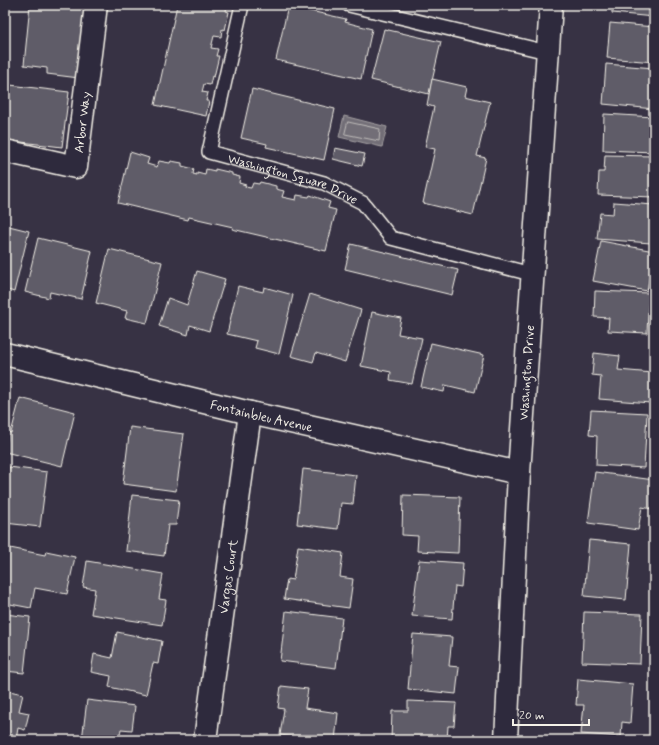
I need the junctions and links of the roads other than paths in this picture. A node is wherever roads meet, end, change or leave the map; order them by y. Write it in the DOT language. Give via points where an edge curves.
graph roads {
  1 [pos="96,5"];
  2 [pos="242,5"];
  3 [pos="349,5"];
  4 [pos="551,5"];
  5 [pos="547,52"];
  6 [pos="5,151"];
  7 [pos="531,274"];
  8 [pos="5,354"];
  9 [pos="250,413"];
  10 [pos="519,473"];
  11 [pos="205,740"];
  12 [pos="506,740"];
  1 -- 6 [label="street, Arbor Way" via="76,167"];
  2 -- 7 [label="lane, Washington Square Drive" via="208,152 324,183 363,203 391,238"];
  3 -- 5 [label="lane"];
  4 -- 5 [label="street, Washington Drive"];
  5 -- 7 [label="street, Washington Drive"];
  7 -- 10 [label="street, Washington Drive"];
  8 -- 9 [label="street, Fontainbleu Avenue"];
  9 -- 10 [label="street, Fontainbleu Avenue"];
  9 -- 11 [label="street, Vargas Court"];
  10 -- 12 [label="street, Washington Drive"];
}
